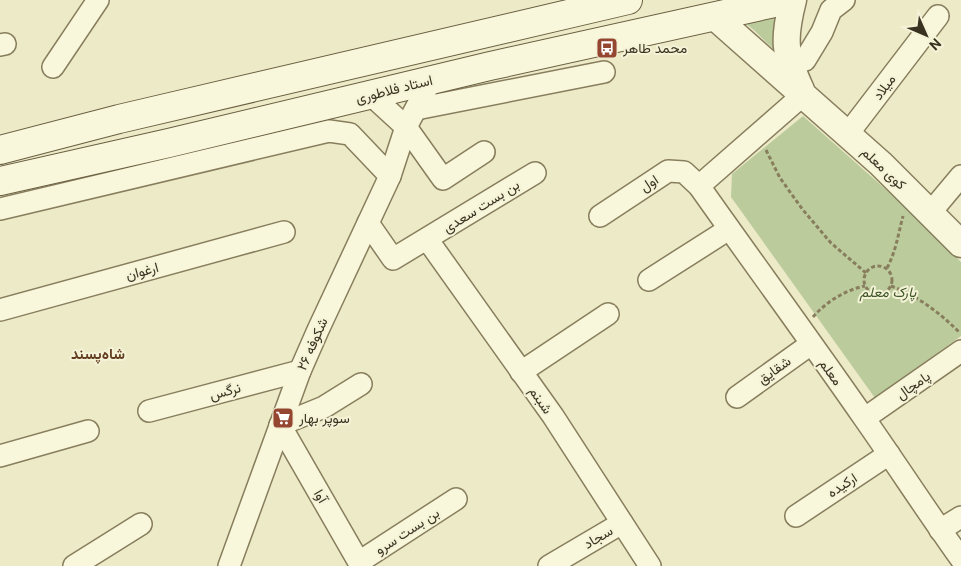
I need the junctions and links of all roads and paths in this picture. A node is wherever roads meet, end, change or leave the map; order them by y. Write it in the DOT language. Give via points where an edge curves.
graph roads {
  1 [pos="98,0"];
  2 [pos="628,0"];
  3 [pos="788,0"];
  4 [pos="793,0"];
  5 [pos="844,0"];
  6 [pos="600,4"];
  7 [pos="938,16"];
  8 [pos="715,17"];
  9 [pos="805,60"];
  10 [pos="54,67"];
  11 [pos="604,72"];
  12 [pos="431,80"];
  13 [pos="372,95"];
  14 [pos="803,95"];
  15 [pos="411,118"];
  16 [pos="847,135"];
  17 [pos="764,148"];
  18 [pos="0,150"];
  19 [pos="484,152"];
  20 [pos="535,173"];
  21 [pos="390,176"];
  22 [pos="961,176"];
  23 [pos="0,181"];
  24 [pos="699,186"];
  25 [pos="0,209"];
  26 [pos="918,210"];
  27 [pos="600,216"];
  28 [pos="368,223"];
  29 [pos="729,229"];
  30 [pos="284,232"];
  31 [pos="427,239"];
  32 [pos="961,244"];
  33 [pos="887,268"];
  34 [pos="866,272"];
  35 [pos="649,280"];
  36 [pos="865,286"];
  37 [pos="892,286"];
  38 [pos="0,310"];
  39 [pos="608,314"];
  40 [pos="961,334"];
  41 [pos="806,338"];
  42 [pos="961,352"];
  43 [pos="300,371"];
  44 [pos="521,372"];
  45 [pos="361,384"];
  46 [pos="737,397"];
  47 [pos="149,411"];
  48 [pos="865,418"];
  49 [pos="280,425"];
  50 [pos="88,431"];
  51 [pos="889,454"];
  52 [pos="0,456"];
  53 [pos="456,499"];
  54 [pos="796,516"];
  55 [pos="961,517"];
  56 [pos="622,523"];
  57 [pos="141,524"];
  58 [pos="940,530"];
  59 [pos="961,559"];
  60 [pos="360,564"];
  61 [pos="74,566"];
  62 [pos="229,566"];
  63 [pos="549,566"];
  64 [pos="650,566"];
  1 -- 10 [label="street"];
  2 -- 6 [label="main road"];
  3 -- 8 [label="main road, استاد فلاطوری"];
  4 -- 14 [label="street, کوی معلم" via="786,48 790,67"];
  5 -- 9 [label="street" via="831,10"];
  6 -- 18 [label="main road"];
  7 -- 16 [label="street, میلاد"];
  8 -- 12 [label="main road, استاد فلاطوری"];
  8 -- 14 [label="street, کوی معلم"];
  11 -- 15 [label="street"];
  12 -- 13 [label="main road, استاد فلاطوری"];
  12 -- 15 [label="street, شکوفه ۲۶"];
  13 -- 15 [label="street"];
  13 -- 23 [label="main road, استاد فلاطوری"];
  14 -- 16 [label="street, کوی معلم"];
  14 -- 24 [label="street"];
  15 -- 19 [label="street" via="443,179"];
  15 -- 21 [label="street, شکوفه ۲۶"];
  16 -- 26 [label="street, کوی معلم" via="881,164"];
  17 -- 34 [label="path" via="803,210 831,243"];
  20 -- 31 [label="street, بن بست سعدی"];
  21 -- 25 [label="street" via="350,134 329,131"];
  21 -- 28 [label="street, شکوفه ۲۶"];
  22 -- 26 [label="street"];
  24 -- 27 [label="street, اول" via="684,172 668,171"];
  24 -- 29 [label="street, معلم"];
  26 -- 32 [label="street, کوی معلم"];
  26 -- 33 [label="path" via="898,241"];
  28 -- 31 [label="street, بن بست سعدی" via="393,259"];
  28 -- 43 [label="street, شکوفه ۲۶"];
  29 -- 35 [label="street"];
  29 -- 41 [label="street, معلم"];
  30 -- 38 [label="street, ارغوان"];
  31 -- 44 [label="street, شبنم"];
  33 -- 34 [label="path" via="873,266"];
  33 -- 37 [label="path" via="892,276"];
  34 -- 36 [label="path"];
  36 -- 37 [label="path" via="880,294"];
  36 -- 41 [label="path" via="848,291 828,303 815,315"];
  37 -- 40 [label="path" via="925,304"];
  39 -- 44 [label="street"];
  41 -- 46 [label="street, شقایق"];
  41 -- 48 [label="street, معلم"];
  42 -- 48 [label="street, پامچال"];
  43 -- 47 [label="street, نرگس"];
  43 -- 49 [label="street, شکوفه ۲۶"];
  44 -- 56 [label="street, شبنم"];
  45 -- 49 [label="street" via="324,407"];
  48 -- 51 [label="street, معلم"];
  49 -- 60 [label="street, آوا"];
  49 -- 62 [label="street, شکوفه ۲۶"];
  50 -- 52 [label="street"];
  51 -- 54 [label="street, ارکیده"];
  51 -- 58 [label="street, معلم"];
  53 -- 60 [label="street, بن بست سرو"];
  55 -- 58 [label="street"];
  56 -- 63 [label="street, سجاد"];
  56 -- 64 [label="street, شبنم"];
  57 -- 61 [label="street"];
  58 -- 59 [label="street, معلم"];
}
